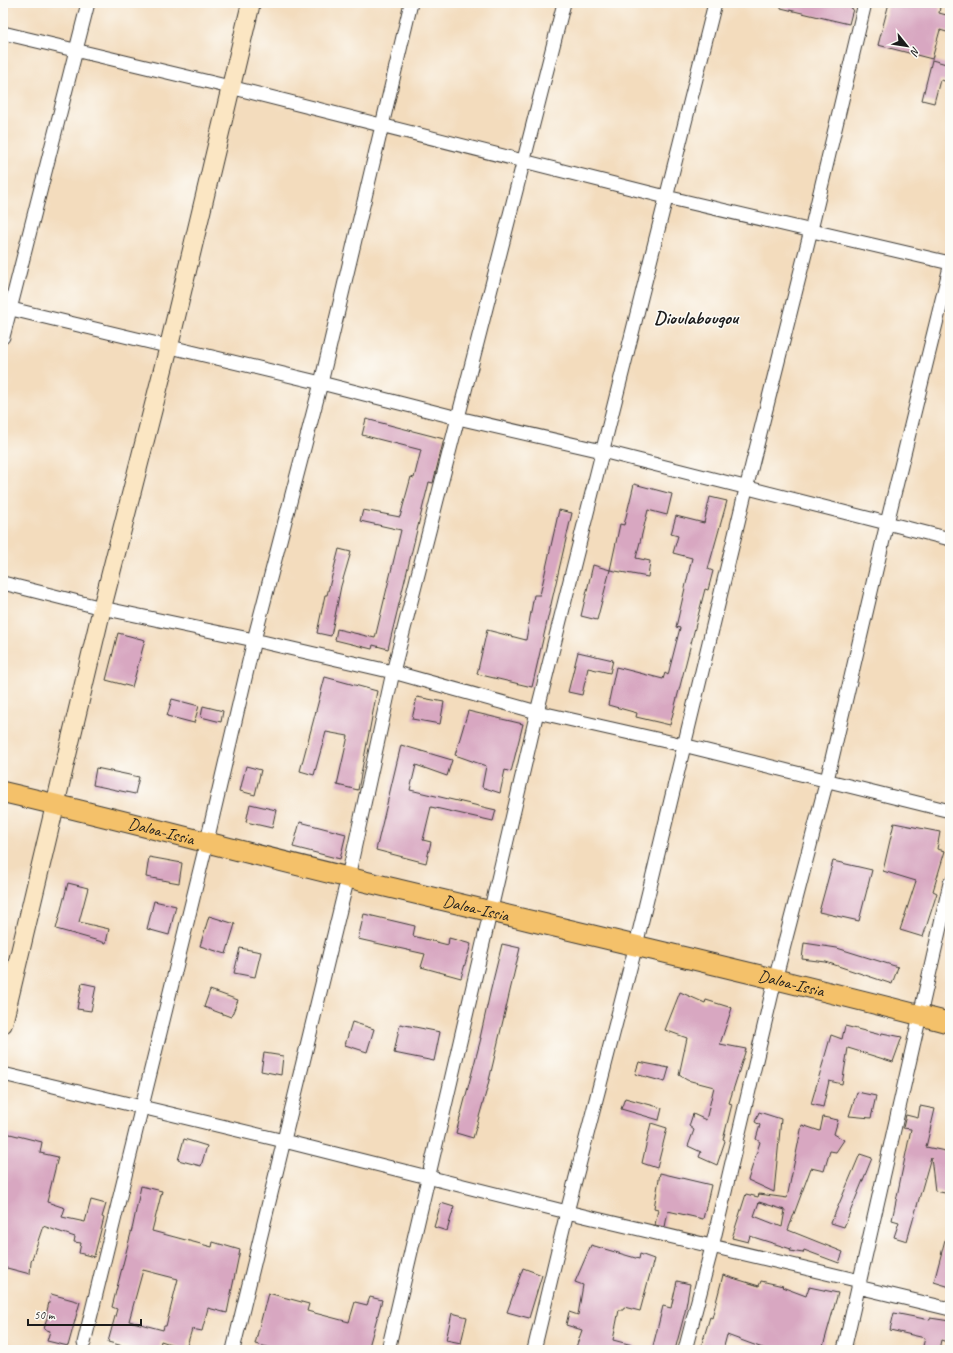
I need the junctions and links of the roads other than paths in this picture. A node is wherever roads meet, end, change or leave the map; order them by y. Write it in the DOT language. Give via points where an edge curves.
graph roads {
  1 [pos="88,3"];
  2 [pos="251,3"];
  3 [pos="411,3"];
  4 [pos="564,3"];
  5 [pos="715,3"];
  6 [pos="865,3"];
  7 [pos="3,33"];
  8 [pos="77,51"];
  9 [pos="230,87"];
  10 [pos="382,125"];
  11 [pos="522,160"];
  12 [pos="666,196"];
  13 [pos="811,230"];
  14 [pos="950,263"];
  15 [pos="950,267"];
  16 [pos="7,308"];
  17 [pos="3,337"];
  18 [pos="169,346"];
  19 [pos="321,383"];
  20 [pos="458,418"];
  21 [pos="602,451"];
  22 [pos="746,488"];
  23 [pos="886,523"];
  24 [pos="950,539"];
  25 [pos="3,583"];
  26 [pos="102,608"];
  27 [pos="254,640"];
  28 [pos="393,672"];
  29 [pos="537,712"];
  30 [pos="683,745"];
  31 [pos="827,780"];
  32 [pos="3,792"];
  33 [pos="56,804"];
  34 [pos="950,811"];
  35 [pos="207,841"];
  36 [pos="348,877"];
  37 [pos="950,883"];
  38 [pos="490,910"];
  39 [pos="636,945"];
  40 [pos="775,980"];
  41 [pos="920,1015"];
  42 [pos="950,1023"];
  43 [pos="3,1024"];
  44 [pos="3,1074"];
  45 [pos="142,1108"];
  46 [pos="284,1141"];
  47 [pos="429,1177"];
  48 [pos="567,1212"];
  49 [pos="712,1247"];
  50 [pos="859,1284"];
  51 [pos="950,1309"];
  52 [pos="84,1343"];
  53 [pos="233,1350"];
  54 [pos="388,1350"];
  55 [pos="534,1350"];
  56 [pos="685,1350"];
  57 [pos="844,1350"];
  1 -- 8 [label="street"];
  2 -- 9 [label="street"];
  3 -- 10 [label="street"];
  4 -- 11 [label="street"];
  5 -- 12 [label="street"];
  6 -- 13 [label="street"];
  7 -- 8 [label="street"];
  8 -- 9 [label="street"];
  8 -- 16 [label="street"];
  9 -- 10 [label="street"];
  9 -- 18 [label="street"];
  10 -- 11 [label="street"];
  10 -- 19 [label="street"];
  11 -- 12 [label="street"];
  11 -- 20 [label="street"];
  12 -- 13 [label="street"];
  12 -- 21 [label="street"];
  13 -- 14 [label="street"];
  13 -- 22 [label="street"];
  15 -- 23 [label="street"];
  16 -- 17 [label="street"];
  16 -- 18 [label="street"];
  18 -- 19 [label="street"];
  18 -- 26 [label="street"];
  19 -- 20 [label="street"];
  19 -- 27 [label="street"];
  20 -- 21 [label="street"];
  20 -- 28 [label="street"];
  21 -- 22 [label="street"];
  21 -- 29 [label="street"];
  22 -- 23 [label="street"];
  22 -- 30 [label="street"];
  23 -- 24 [label="street"];
  23 -- 31 [label="street"];
  25 -- 26 [label="street"];
  26 -- 27 [label="street"];
  26 -- 33 [label="street"];
  27 -- 28 [label="street"];
  27 -- 35 [label="street"];
  28 -- 29 [label="street"];
  28 -- 36 [label="street"];
  29 -- 30 [label="street"];
  29 -- 38 [label="street"];
  30 -- 31 [label="street"];
  30 -- 39 [label="street"];
  31 -- 34 [label="street"];
  31 -- 40 [label="street"];
  32 -- 33 [label="main road, Daloa-Issia"];
  33 -- 35 [label="main road, Daloa-Issia"];
  33 -- 43 [label="street"];
  35 -- 36 [label="main road, Daloa-Issia"];
  35 -- 45 [label="street"];
  36 -- 38 [label="main road, Daloa-Issia"];
  36 -- 46 [label="street"];
  37 -- 41 [label="street"];
  38 -- 39 [label="main road, Daloa-Issia"];
  38 -- 47 [label="street"];
  39 -- 40 [label="main road, Daloa-Issia"];
  39 -- 48 [label="street"];
  40 -- 41 [label="main road, Daloa-Issia"];
  40 -- 49 [label="street"];
  41 -- 42 [label="main road, Daloa-Issia"];
  41 -- 50 [label="street"];
  44 -- 45 [label="street"];
  45 -- 46 [label="street"];
  45 -- 52 [label="street"];
  46 -- 47 [label="street"];
  46 -- 53 [label="street"];
  47 -- 48 [label="street"];
  47 -- 54 [label="street"];
  48 -- 49 [label="street"];
  48 -- 55 [label="street"];
  49 -- 50 [label="street"];
  49 -- 56 [label="street"];
  50 -- 51 [label="street"];
  50 -- 57 [label="street"];
}
